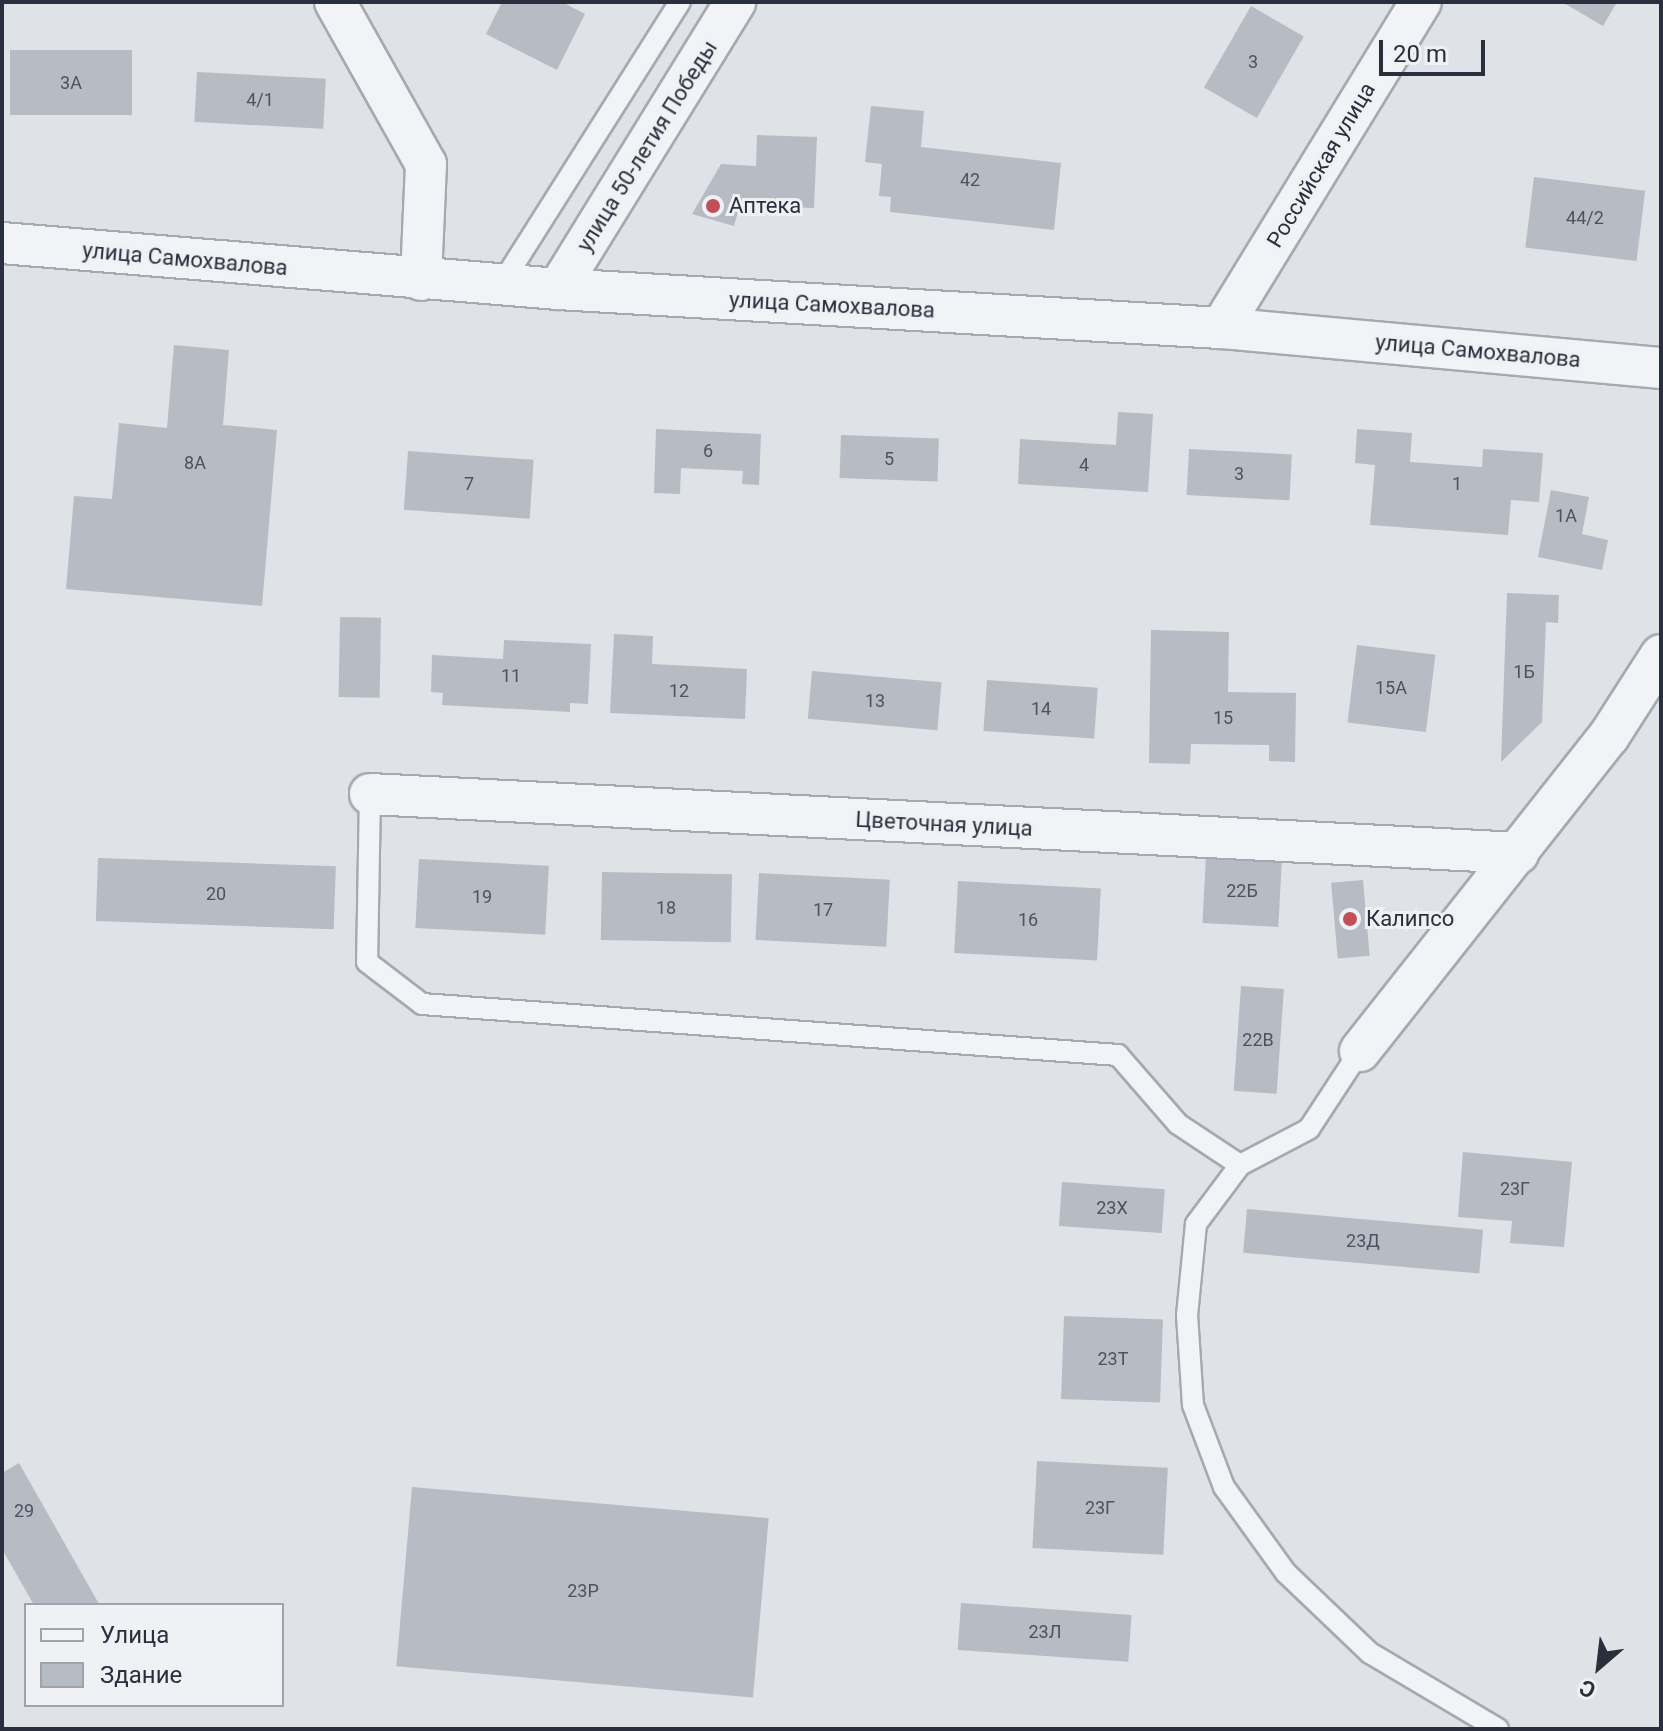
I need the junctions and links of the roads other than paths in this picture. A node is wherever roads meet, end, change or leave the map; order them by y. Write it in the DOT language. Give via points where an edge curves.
graph roads {
  1 [pos="335,2"];
  2 [pos="680,2"];
  3 [pos="735,2"];
  4 [pos="1421,2"];
  5 [pos="2,243"];
  6 [pos="421,280"];
  7 [pos="501,285"];
  8 [pos="558,289"];
  9 [pos="1221,328"];
  10 [pos="1661,368"];
  11 [pos="1661,655"];
  12 [pos="370,794"];
  13 [pos="1518,853"];
  14 [pos="1360,1051"];
  15 [pos="1240,1165"];
  16 [pos="1498,1729"];
  1 -- 6 [label="street" via="426,164"];
  2 -- 7 [label="lane"];
  3 -- 8 [label="street, улица 50-летия Победы"];
  4 -- 9 [label="street, Российская улица"];
  5 -- 6 [label="street, улица Самохвалова"];
  6 -- 7 [label="street, улица Самохвалова"];
  7 -- 8 [label="street, улица Самохвалова"];
  8 -- 9 [label="street, улица Самохвалова"];
  9 -- 10 [label="street, улица Самохвалова"];
  11 -- 13 [label="street" via="1609,736"];
  12 -- 13 [label="street, Цветочная улица"];
  12 -- 15 [label="lane" via="367,962 422,1004 1118,1055 1178,1124"];
  13 -- 14 [label="street"];
  14 -- 15 [label="lane" via="1309,1129"];
  15 -- 16 [label="lane" via="1196,1224 1187,1315 1193,1405 1224,1487 1286,1573 1370,1653"];
}
